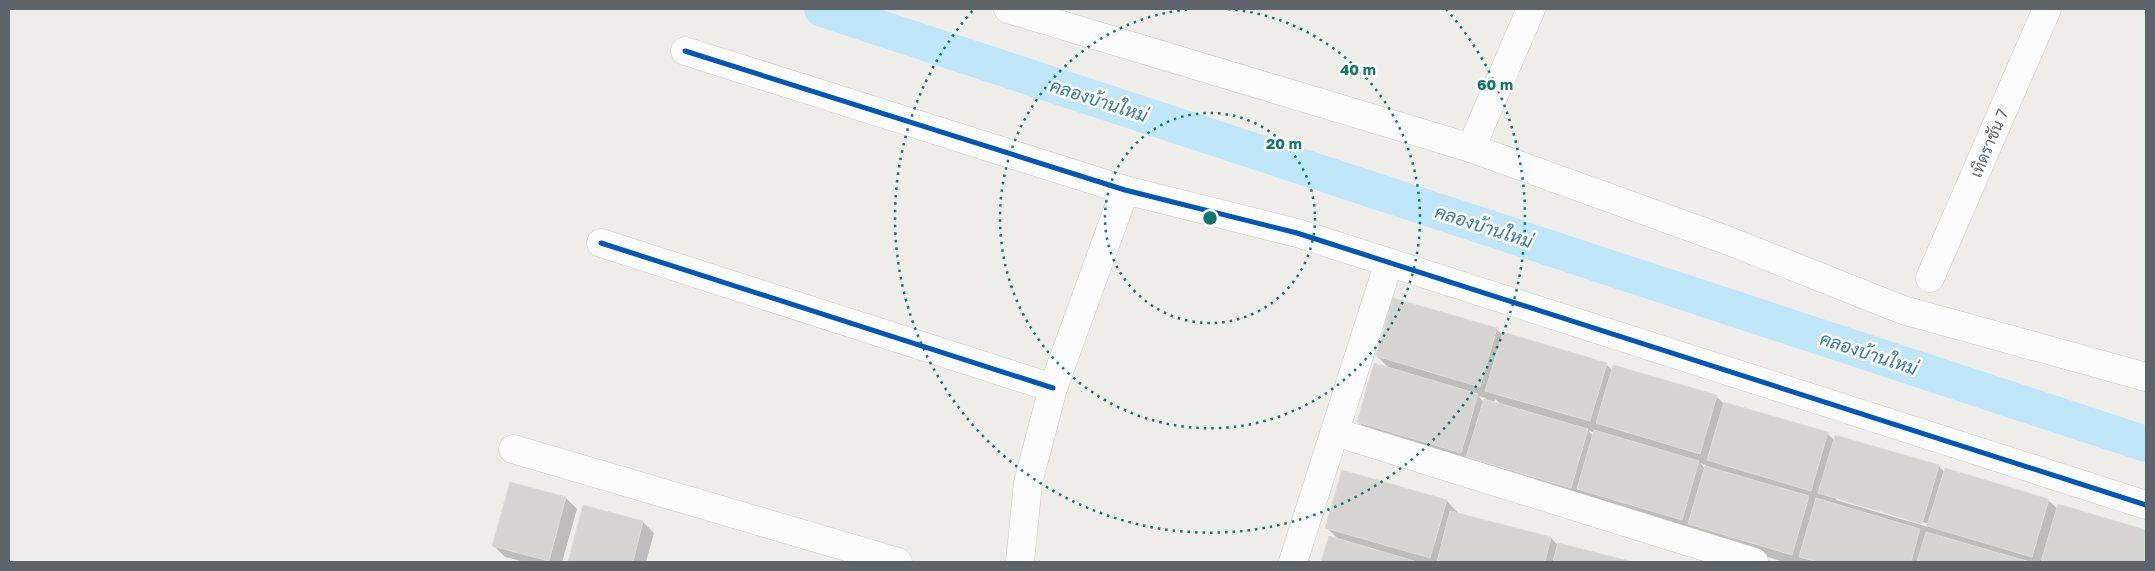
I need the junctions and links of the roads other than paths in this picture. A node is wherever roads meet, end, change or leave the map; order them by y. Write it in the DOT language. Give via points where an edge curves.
graph roads {
  1 [pos="1008,9"];
  2 [pos="1531,9"];
  3 [pos="2047,9"];
  4 [pos="685,51"];
  5 [pos="1471,148"];
  6 [pos="1124,190"];
  7 [pos="601,243"];
  8 [pos="1389,262"];
  9 [pos="1930,278"];
  10 [pos="2146,377"];
  11 [pos="1053,388"];
  12 [pos="1335,432"];
  13 [pos="513,449"];
  14 [pos="2146,505"];
  15 [pos="898,562"];
  16 [pos="1020,562"];
  17 [pos="1293,562"];
  18 [pos="1754,562"];
  1 -- 5 [label="street"];
  2 -- 5 [label="street"];
  3 -- 9 [label="street, เทิดราชัน 7"];
  4 -- 6 [label="street"];
  5 -- 10 [label="street" via="1729,241 1903,310"];
  6 -- 8 [label="street" via="1297,233"];
  6 -- 11 [label="street"];
  7 -- 11 [label="street"];
  8 -- 12 [label="street"];
  8 -- 14 [label="street"];
  11 -- 16 [label="street" via="1028,483"];
  12 -- 17 [label="street"];
  12 -- 18 [label="street"];
  13 -- 15 [label="street"];
}
